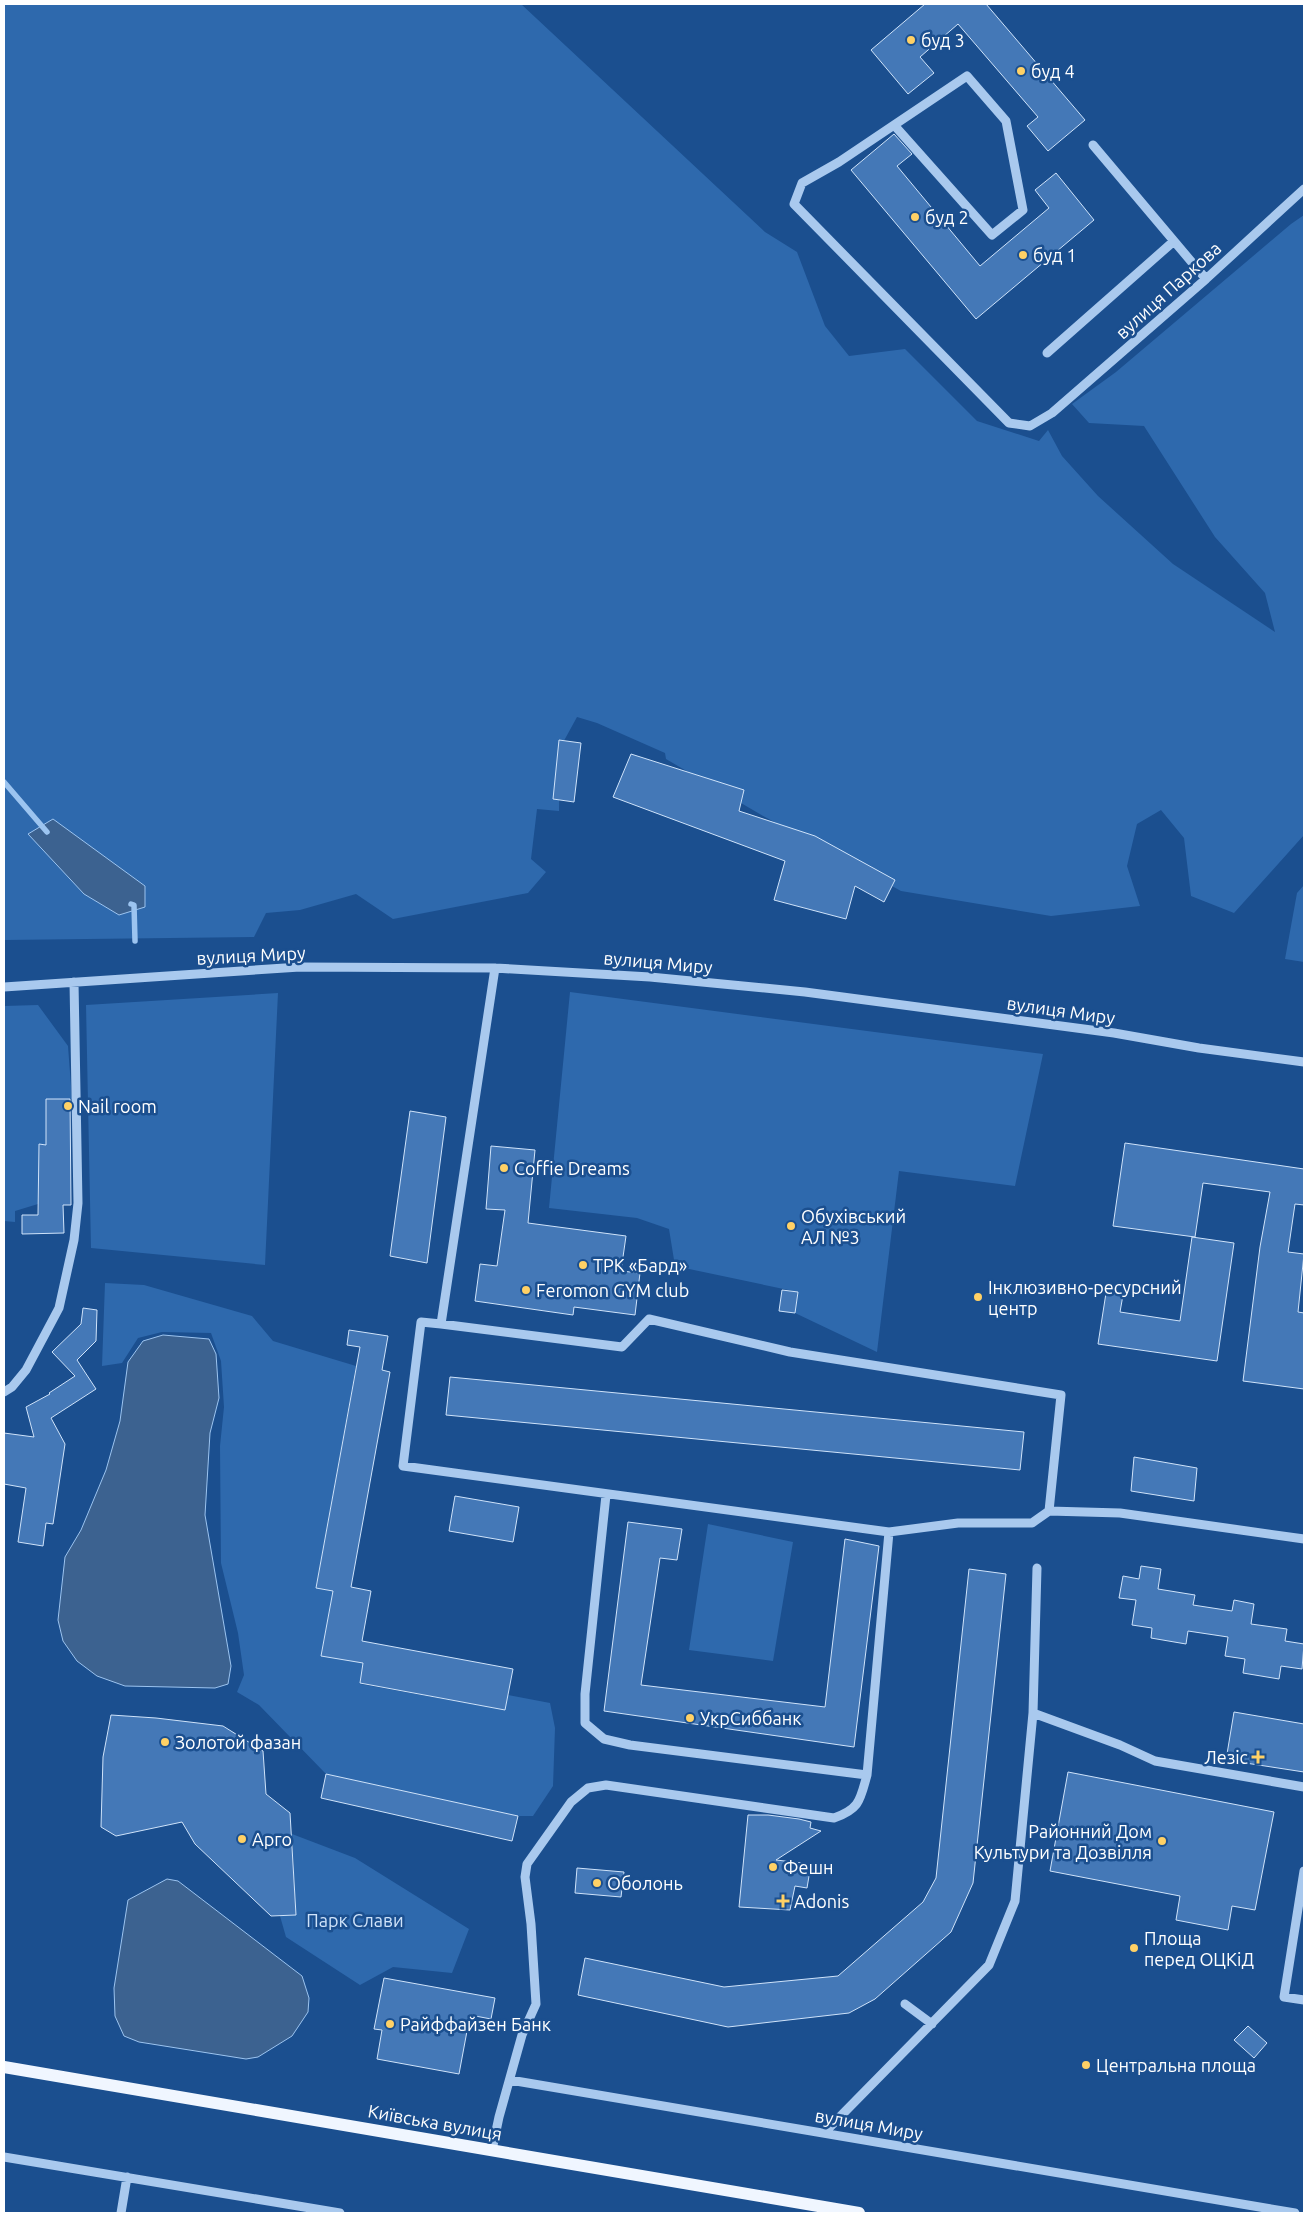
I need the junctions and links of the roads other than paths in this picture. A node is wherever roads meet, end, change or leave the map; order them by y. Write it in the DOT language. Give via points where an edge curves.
graph roads {
  1 [pos="894,125"];
  2 [pos="1093,144"];
  3 [pos="1304,189"];
  4 [pos="1174,241"];
  5 [pos="1206,279"];
  6 [pos="1047,354"];
  7 [pos="495,968"];
  8 [pos="74,982"];
  9 [pos="4,987"];
  10 [pos="1304,1062"];
  11 [pos="441,1324"];
  12 [pos="4,1392"];
  13 [pos="606,1495"];
  14 [pos="1049,1511"];
  15 [pos="889,1532"];
  16 [pos="1304,1539"];
  17 [pos="1038,1568"];
  18 [pos="1033,1713"];
  19 [pos="867,1775"];
  20 [pos="1304,1787"];
  21 [pos="1304,1871"];
  22 [pos="1304,2000"];
  23 [pos="904,2004"];
  24 [pos="932,2024"];
  25 [pos="4,2066"];
  26 [pos="510,2080"];
  27 [pos="824,2132"];
  28 [pos="492,2150"];
  29 [pos="4,2157"];
  30 [pos="127,2177"];
  31 [pos="121,2213"];
  32 [pos="340,2213"];
  33 [pos="859,2213"];
  34 [pos="1294,2213"];
  1 -- 1 [label="street" via="967,76 1006,121 1023,210 992,236"];
  1 -- 5 [label="street, вулиця Паркова" via="802,183 794,204 1009,423 1030,426 1052,413"];
  2 -- 4 [label="street"];
  3 -- 5 [label="street, вулиця Паркова"];
  4 -- 5 [label="street"];
  4 -- 6 [label="street"];
  7 -- 8 [label="street, вулиця Миру" via="300,967"];
  7 -- 10 [label="street, вулиця Миру" via="650,977 805,992"];
  7 -- 11 [label="street"];
  8 -- 9 [label="street, вулиця Миру"];
  8 -- 12 [label="street" via="78,1203 74,1240 59,1308 26,1370"];
  11 -- 13 [label="street" via="421,1322 402,1466"];
  11 -- 14 [label="street" via="622,1347 649,1319 790,1352 1061,1395"];
  13 -- 15 [label="street"];
  13 -- 19 [label="street" via="585,1694 585,1723 604,1739 630,1745"];
  14 -- 15 [label="street" via="1032,1523 958,1523"];
  14 -- 16 [label="street" via="1120,1513"];
  15 -- 19 [label="street"];
  17 -- 18 [label="street"];
  18 -- 20 [label="street" via="1155,1761"];
  18 -- 24 [label="street" via="1015,1901 989,1965"];
  19 -- 26 [label="street" via="860,1799 850,1812 834,1818 606,1785 588,1788 571,1802 527,1864 525,1877 536,2004 522,2035"];
  21 -- 22 [label="street" via="1284,1997"];
  23 -- 24 [label="street"];
  24 -- 27 [label="street"];
  25 -- 28 [label="main road, Київська вулиця"];
  26 -- 27 [label="street, вулиця Миру"];
  26 -- 28 [label="street"];
  27 -- 34 [label="street, вулиця Миру"];
  28 -- 33 [label="main road, Київська вулиця"];
  29 -- 30 [label="street"];
  30 -- 31 [label="street"];
  30 -- 32 [label="street"];
}
